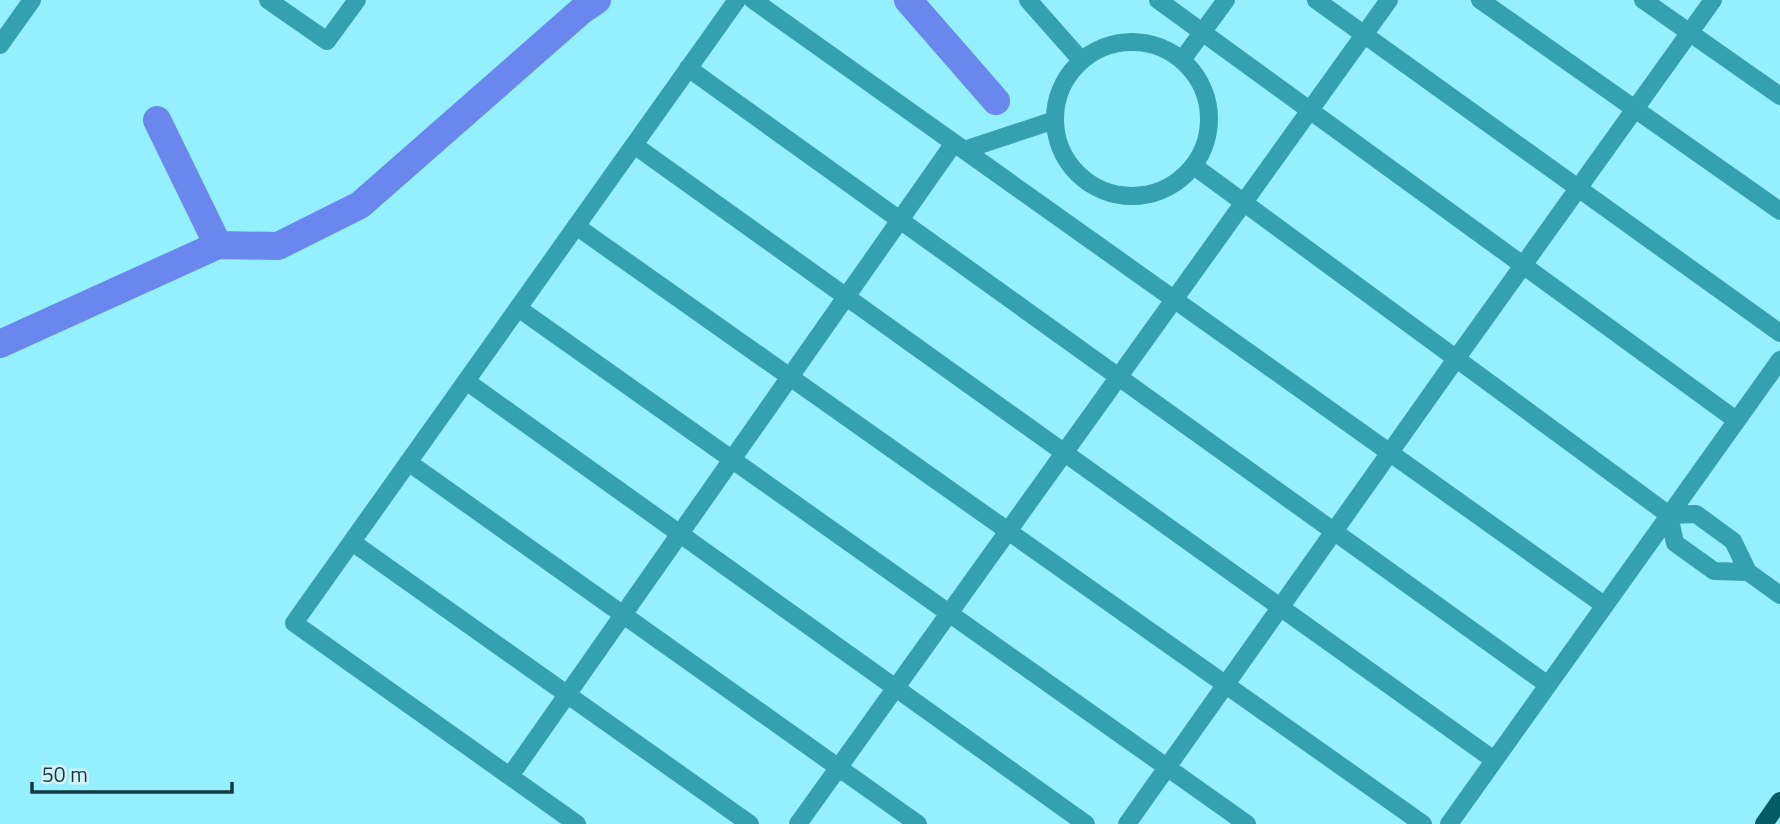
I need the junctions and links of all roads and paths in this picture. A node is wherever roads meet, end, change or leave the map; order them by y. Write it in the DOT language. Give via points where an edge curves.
graph roads {
  1 [pos="32,0"];
  2 [pos="268,0"];
  3 [pos="357,0"];
  4 [pos="737,0"];
  5 [pos="753,0"];
  6 [pos="1028,0"];
  7 [pos="1158,0"];
  8 [pos="1226,0"];
  9 [pos="1317,0"];
  10 [pos="1389,0"];
  11 [pos="1480,0"];
  12 [pos="1643,0"];
  13 [pos="1713,0"];
  14 [pos="1202,32"];
  15 [pos="1690,33"];
  16 [pos="1364,34"];
  17 [pos="0,45"];
  18 [pos="1082,60"];
  19 [pos="1182,61"];
  20 [pos="688,68"];
  21 [pos="1780,96"];
  22 [pos="1635,109"];
  23 [pos="1310,110"];
  24 [pos="1055,120"];
  25 [pos="634,145"];
  26 [pos="959,147"];
  27 [pos="1194,166"];
  28 [pos="1578,188"];
  29 [pos="1243,203"];
  30 [pos="1780,211"];
  31 [pos="900,220"];
  32 [pos="576,226"];
  33 [pos="1523,265"];
  34 [pos="846,297"];
  35 [pos="1174,299"];
  36 [pos="518,307"];
  37 [pos="1780,333"];
  38 [pos="1456,359"];
  39 [pos="1780,359"];
  40 [pos="1119,376"];
  41 [pos="790,377"];
  42 [pos="466,381"];
  43 [pos="1736,421"];
  44 [pos="1064,453"];
  45 [pos="1390,453"];
  46 [pos="732,459"];
  47 [pos="408,462"];
  48 [pos="1668,515"];
  49 [pos="1008,531"];
  50 [pos="1334,531"];
  51 [pos="680,534"];
  52 [pos="352,542"];
  53 [pos="1748,572"];
  54 [pos="1780,595"];
  55 [pos="1604,605"];
  56 [pos="1280,607"];
  57 [pos="949,613"];
  58 [pos="623,615"];
  59 [pos="1226,684"];
  60 [pos="1548,685"];
  61 [pos="895,688"];
  62 [pos="567,694"];
  63 [pos="1494,760"];
  64 [pos="1167,767"];
  65 [pos="838,768"];
  66 [pos="510,776"];
  67 [pos="1780,801"];
  68 [pos="577,824"];
  69 [pos="750,824"];
  70 [pos="798,824"];
  71 [pos="918,824"];
  72 [pos="1086,824"];
  73 [pos="1127,824"];
  74 [pos="1247,824"];
  75 [pos="1423,824"];
  76 [pos="1449,824"];
  77 [pos="1764,824"];
  1 -- 17 [label="lane"];
  2 -- 3 [label="lane" via="327,41"];
  4 -- 20 [label="lane"];
  5 -- 26 [label="lane"];
  6 -- 18 [label="lane"];
  7 -- 14 [label="lane"];
  8 -- 14 [label="lane"];
  9 -- 16 [label="lane"];
  10 -- 16 [label="lane"];
  11 -- 22 [label="lane"];
  12 -- 15 [label="lane"];
  13 -- 15 [label="lane"];
  14 -- 19 [label="lane"];
  14 -- 23 [label="lane"];
  15 -- 21 [label="lane"];
  15 -- 22 [label="lane"];
  16 -- 23 [label="lane"];
  16 -- 28 [label="lane"];
  18 -- 19 [label="lane" via="1121,42 1143,42"];
  18 -- 24 [label="lane" via="1067,77"];
  19 -- 27 [label="lane" via="1198,78 1207,100 1205,146"];
  20 -- 25 [label="lane"];
  20 -- 31 [label="lane"];
  22 -- 28 [label="lane"];
  22 -- 30 [label="lane"];
  23 -- 29 [label="lane"];
  23 -- 33 [label="lane"];
  24 -- 26 [label="lane"];
  24 -- 27 [label="lane" via="1059,144 1070,165 1087,182 1108,193 1132,197 1155,193 1177,183"];
  25 -- 32 [label="lane"];
  25 -- 34 [label="lane"];
  26 -- 31 [label="lane"];
  26 -- 35 [label="lane"];
  27 -- 29 [label="lane"];
  28 -- 33 [label="lane"];
  28 -- 37 [label="lane"];
  29 -- 35 [label="lane"];
  29 -- 38 [label="lane"];
  31 -- 34 [label="lane"];
  31 -- 40 [label="lane"];
  32 -- 36 [label="lane"];
  32 -- 41 [label="lane"];
  33 -- 38 [label="lane"];
  33 -- 43 [label="lane"];
  34 -- 41 [label="lane"];
  34 -- 44 [label="lane"];
  35 -- 40 [label="lane"];
  35 -- 45 [label="lane"];
  36 -- 42 [label="lane"];
  36 -- 46 [label="lane"];
  38 -- 45 [label="lane"];
  38 -- 48 [label="lane"];
  39 -- 43 [label="lane"];
  40 -- 44 [label="lane"];
  40 -- 50 [label="lane"];
  41 -- 46 [label="lane"];
  41 -- 49 [label="lane"];
  42 -- 47 [label="lane"];
  42 -- 51 [label="lane"];
  43 -- 48 [label="lane"];
  44 -- 49 [label="lane"];
  44 -- 56 [label="lane"];
  45 -- 50 [label="lane"];
  45 -- 55 [label="lane"];
  46 -- 51 [label="lane"];
  46 -- 57 [label="lane"];
  47 -- 52 [label="lane"];
  47 -- 58 [label="lane"];
  48 -- 53 [label="lane" via="1696,514 1733,541"];
  48 -- 53 [label="lane" via="1675,543 1714,570"];
  48 -- 55 [label="lane"];
  49 -- 57 [label="lane"];
  49 -- 59 [label="lane"];
  50 -- 56 [label="lane"];
  50 -- 60 [label="lane"];
  51 -- 58 [label="lane"];
  51 -- 61 [label="lane"];
  52 -- 62 [label="lane"];
  52 -- 66 [label="lane" via="294,623"];
  53 -- 54 [label="lane"];
  55 -- 60 [label="lane"];
  56 -- 59 [label="lane"];
  56 -- 63 [label="lane"];
  57 -- 61 [label="lane"];
  57 -- 64 [label="lane"];
  58 -- 62 [label="lane"];
  58 -- 65 [label="lane"];
  59 -- 64 [label="lane"];
  59 -- 75 [label="lane"];
  60 -- 63 [label="lane"];
  61 -- 65 [label="lane"];
  61 -- 72 [label="lane"];
  62 -- 66 [label="lane"];
  62 -- 69 [label="lane"];
  63 -- 76 [label="lane"];
  64 -- 73 [label="lane"];
  64 -- 74 [label="lane"];
  65 -- 70 [label="lane"];
  65 -- 71 [label="lane"];
  66 -- 68 [label="lane"];
  67 -- 77 [label="main road"];
}
